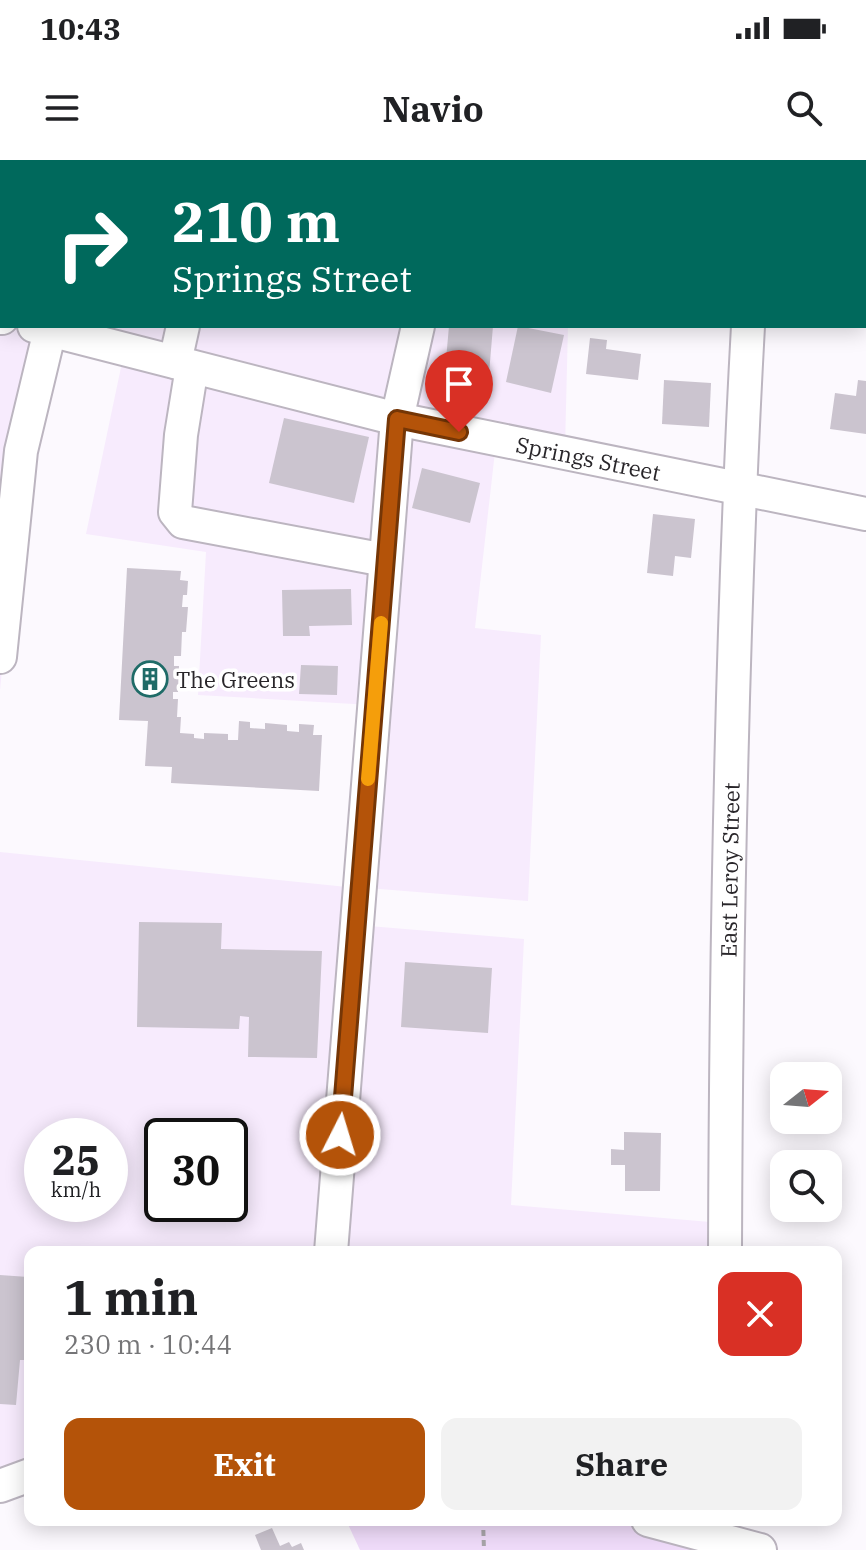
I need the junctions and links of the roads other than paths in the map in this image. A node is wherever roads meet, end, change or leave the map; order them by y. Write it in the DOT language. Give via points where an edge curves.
graph roads {
  1 [pos="42,328"];
  2 [pos="183,328"];
  3 [pos="418,328"];
  4 [pos="748,328"];
  5 [pos="134,338"];
  6 [pos="183,364"];
  7 [pos="397,419"];
  8 [pos="739,488"];
  9 [pos="866,514"];
  10 [pos="6,527"];
  11 [pos="385,560"];
  12 [pos="0,657"];
  13 [pos="331,1246"];
  14 [pos="725,1246"];
  15 [pos="24,1477"];
  16 [pos="0,1486"];
  17 [pos="674,1526"];
  18 [pos="723,1537"];
  19 [pos="760,1550"];
  1 -- 5 [label="street, Springs Street"];
  1 -- 10 [label="street"];
  2 -- 6 [label="street"];
  3 -- 7 [label="street"];
  4 -- 8 [label="street, East Leroy Street"];
  5 -- 6 [label="street, Springs Street"];
  6 -- 7 [label="street, Springs Street"];
  6 -- 11 [label="street" via="175,512 183,522"];
  7 -- 8 [label="street, Springs Street"];
  7 -- 11 [label="street"];
  8 -- 9 [label="street, Springs Street"];
  8 -- 14 [label="street, East Leroy Street" via="726,923"];
  10 -- 12 [label="street"];
  11 -- 13 [label="street"];
  15 -- 16 [label="street"];
  17 -- 18 [label="street"];
  18 -- 19 [label="street"];
}
